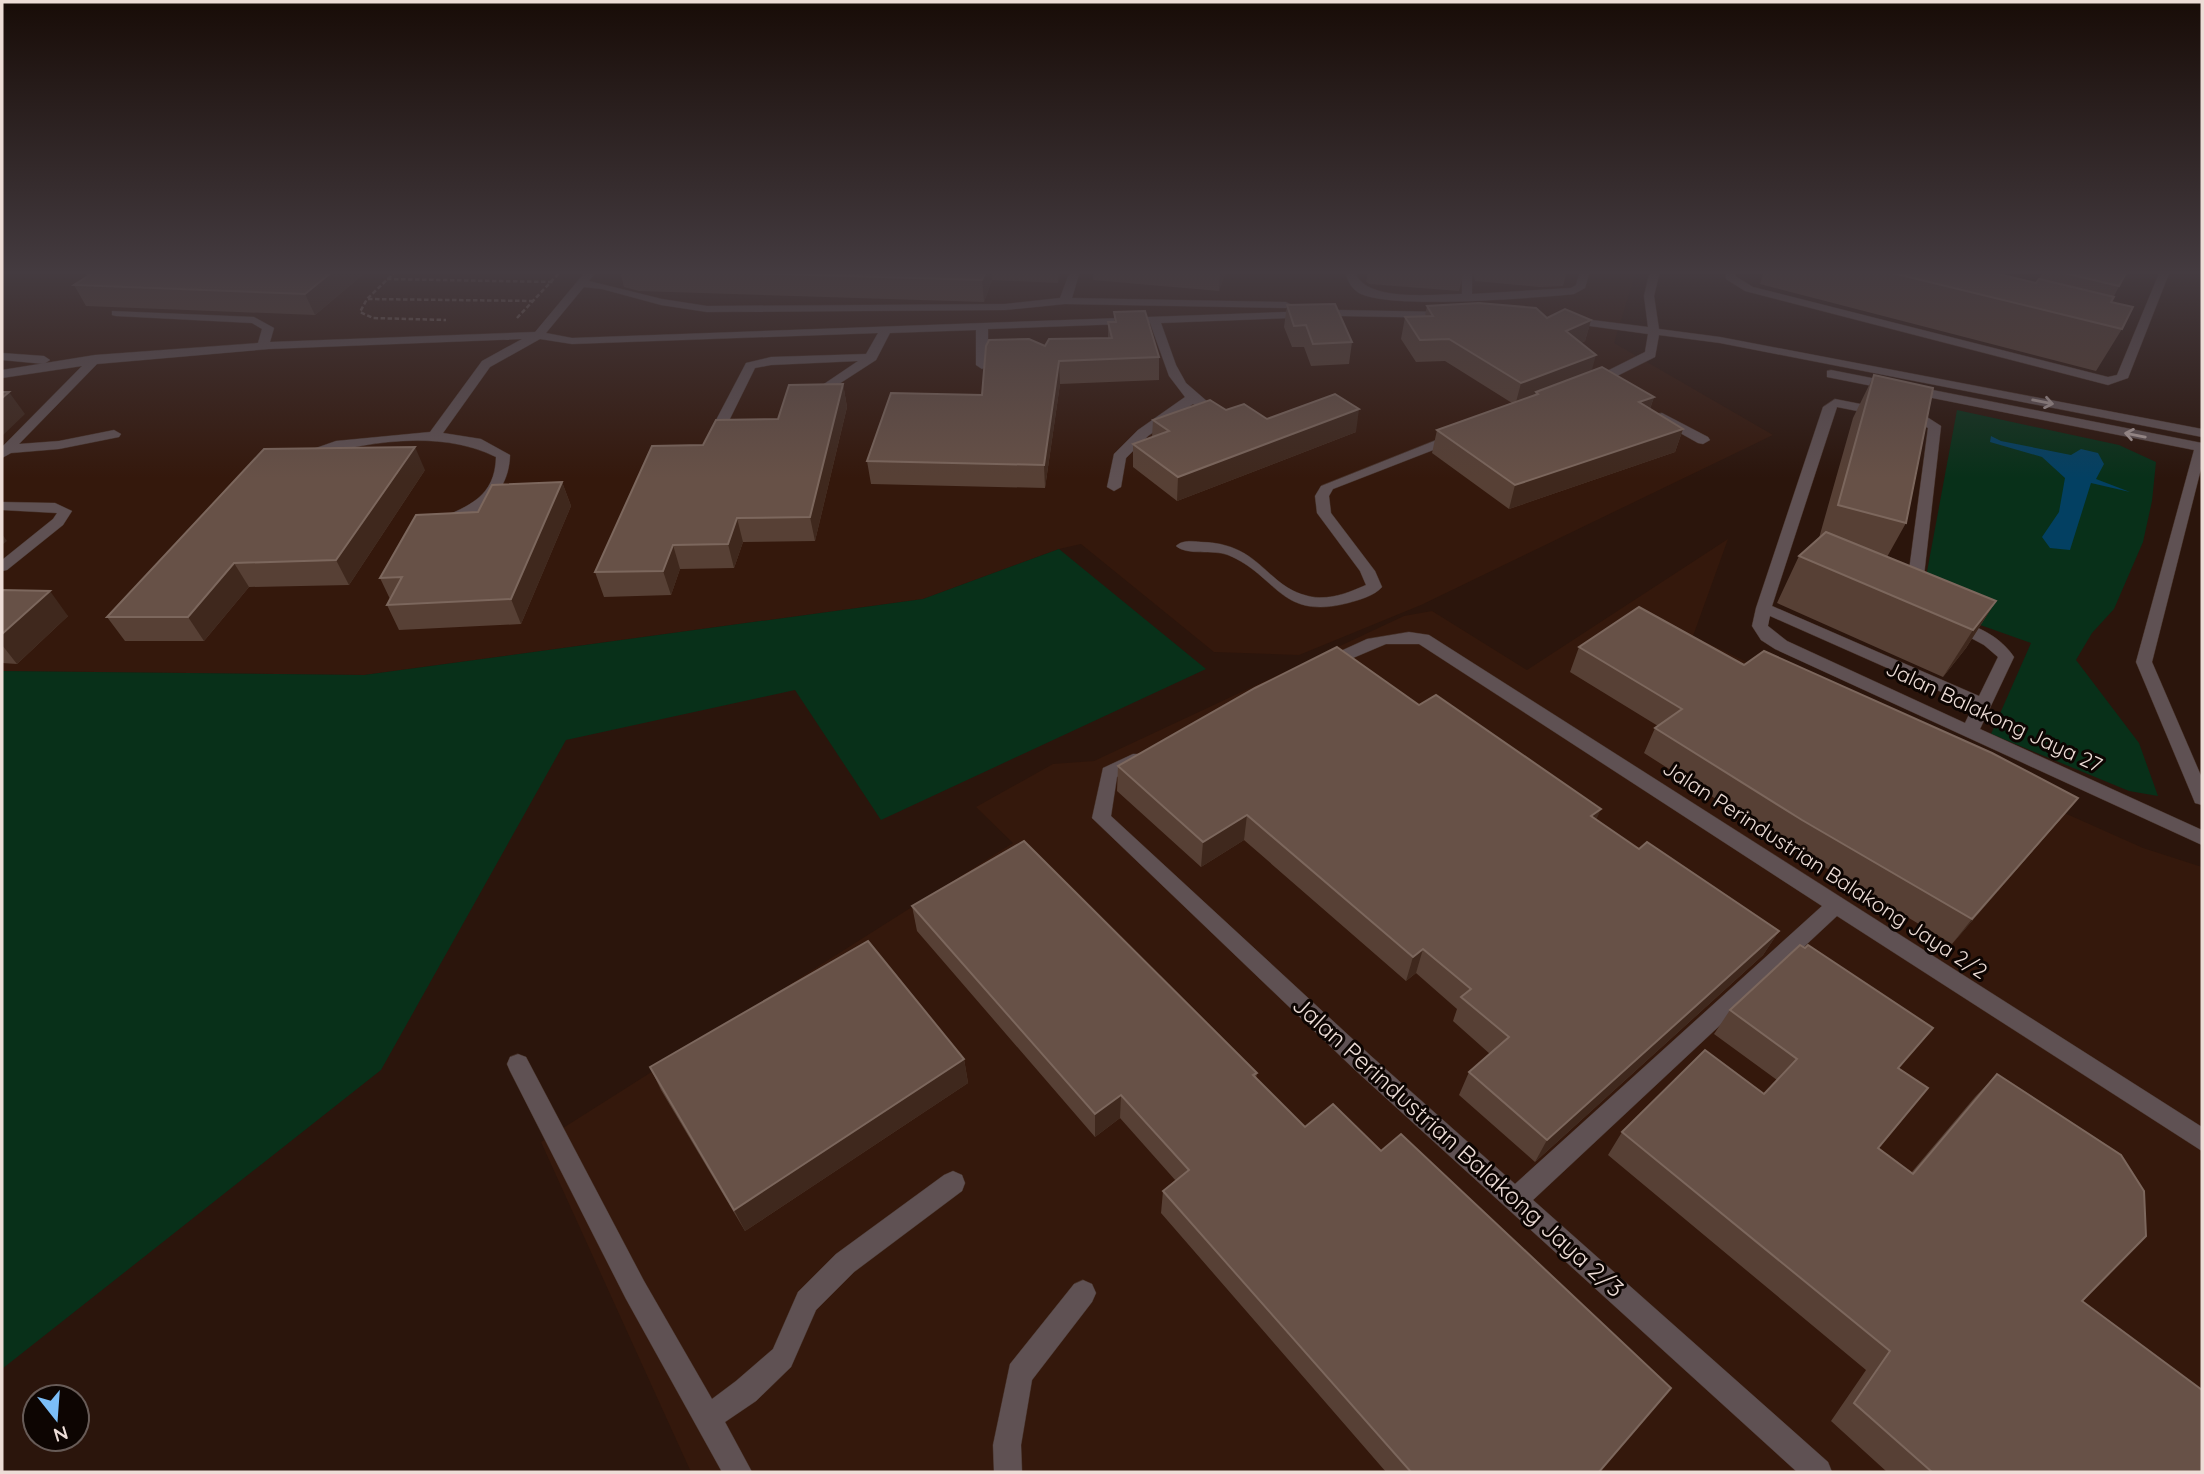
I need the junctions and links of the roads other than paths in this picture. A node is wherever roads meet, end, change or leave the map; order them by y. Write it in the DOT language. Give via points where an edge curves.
graph roads {
  1 [pos="266,340"];
  2 [pos="428,340"];
  3 [pos="529,340"];
  4 [pos="565,340"];
  5 [pos="610,340"];
  6 [pos="882,340"];
  7 [pos="982,340"];
  8 [pos="1161,340"];
  9 [pos="1653,340"];
  10 [pos="1680,340"];
  11 [pos="1711,340"];
  12 [pos="1945,340"];
  13 [pos="2123,340"];
  14 [pos="2138,340"];
  15 [pos="2136,344"];
  16 [pos="263,347"];
  17 [pos="2,356"];
  18 [pos="872,357"];
  19 [pos="95,359"];
  20 [pos="72,362"];
  21 [pos="982,365"];
  22 [pos="2,374"];
  23 [pos="2,385"];
  24 [pos="825,389"];
  25 [pos="1572,391"];
  26 [pos="1191,398"];
  27 [pos="1645,407"];
  28 [pos="1224,420"];
  29 [pos="1469,431"];
  30 [pos="2202,433"];
  31 [pos="114,434"];
  32 [pos="434,436"];
  33 [pos="1703,440"];
  34 [pos="2202,448"];
  35 [pos="4,451"];
  36 [pos="707,452"];
  37 [pos="289,459"];
  38 [pos="1114,487"];
  39 [pos="2,506"];
  40 [pos="423,532"];
  41 [pos="1183,547"];
  42 [pos="2,567"];
  43 [pos="1899,603"];
  44 [pos="1764,608"];
  45 [pos="1936,618"];
  46 [pos="1309,674"];
  47 [pos="1983,704"];
  48 [pos="1970,731"];
  49 [pos="1158,748"];
  50 [pos="2202,798"];
  51 [pos="2202,838"];
  52 [pos="1836,905"];
  53 [pos="518,1064"];
  54 [pos="2202,1140"];
  55 [pos="953,1183"];
  56 [pos="1515,1200"];
  57 [pos="1083,1293"];
  58 [pos="706,1419"];
  59 [pos="738,1472"];
  60 [pos="1008,1472"];
  61 [pos="1818,1472"];
  1 -- 16 [label="street"];
  2 -- 16 [label="street"];
  3 -- 32 [label="street" via="486,364"];
  4 -- 5 [label="street"];
  6 -- 18 [label="street"];
  7 -- 21 [label="street"];
  8 -- 26 [label="street" via="1174,377"];
  9 -- 25 [label="street" via="1651,354 1604,384"];
  34 -- 10 [label="street, one-way"];
  11 -- 30 [label="street, one-way"];
  12 -- 15 [label="street" via="2108,382 2122,378"];
  13 -- 15 [label="street"];
  14 -- 15 [label="street"];
  16 -- 19 [label="street"];
  17 -- 20 [label="street"];
  18 -- 24 [label="street"];
  18 -- 36 [label="street" via="750,366"];
  19 -- 20 [label="street"];
  19 -- 35 [label="street"];
  20 -- 22 [label="street"];
  20 -- 23 [label="street"];
  26 -- 28 [label="street"];
  26 -- 38 [label="street" via="1119,457"];
  27 -- 33 [label="street"];
  29 -- 41 [label="street" via="1328,486 1322,496 1324,513 1374,587 1359,595 1308,603 1285,592 1236,553"];
  31 -- 35 [label="street"];
  32 -- 37 [label="street" via="336,445"];
  32 -- 40 [label="street" via="476,442 503,455 505,474 493,494"];
  34 -- 50 [label="street" via="2144,662"];
  39 -- 42 [label="street" via="65,511 58,522"];
  43 -- 44 [label="street" via="1912,608 1935,426 1835,403 1829,407 1788,559"];
  44 -- 47 [label="street"];
  44 -- 48 [label="street, Jalan Balakong Jaya 27" via="1760,626 1781,645"];
  45 -- 47 [label="street" via="1984,638 2006,657"];
  46 -- 52 [label="street, Jalan Perindustrian Balakong Jaya 2/2" via="1371,643 1402,635 1423,639"];
  47 -- 48 [label="street"];
  48 -- 51 [label="street, Jalan Balakong Jaya 27"];
  49 -- 56 [label="street, Jalan Perindustrian Balakong Jaya 2/3" via="1108,773 1101,818"];
  52 -- 54 [label="street, Jalan Perindustrian Balakong Jaya 2/2"];
  52 -- 56 [label="street"];
  53 -- 58 [label="street"];
  55 -- 58 [label="street" via="826,1282 807,1301 782,1358"];
  56 -- 61 [label="street, Jalan Perindustrian Balakong Jaya 2/3"];
  57 -- 60 [label="street" via="1020,1374 1007,1445"];
  58 -- 59 [label="street"];
}
